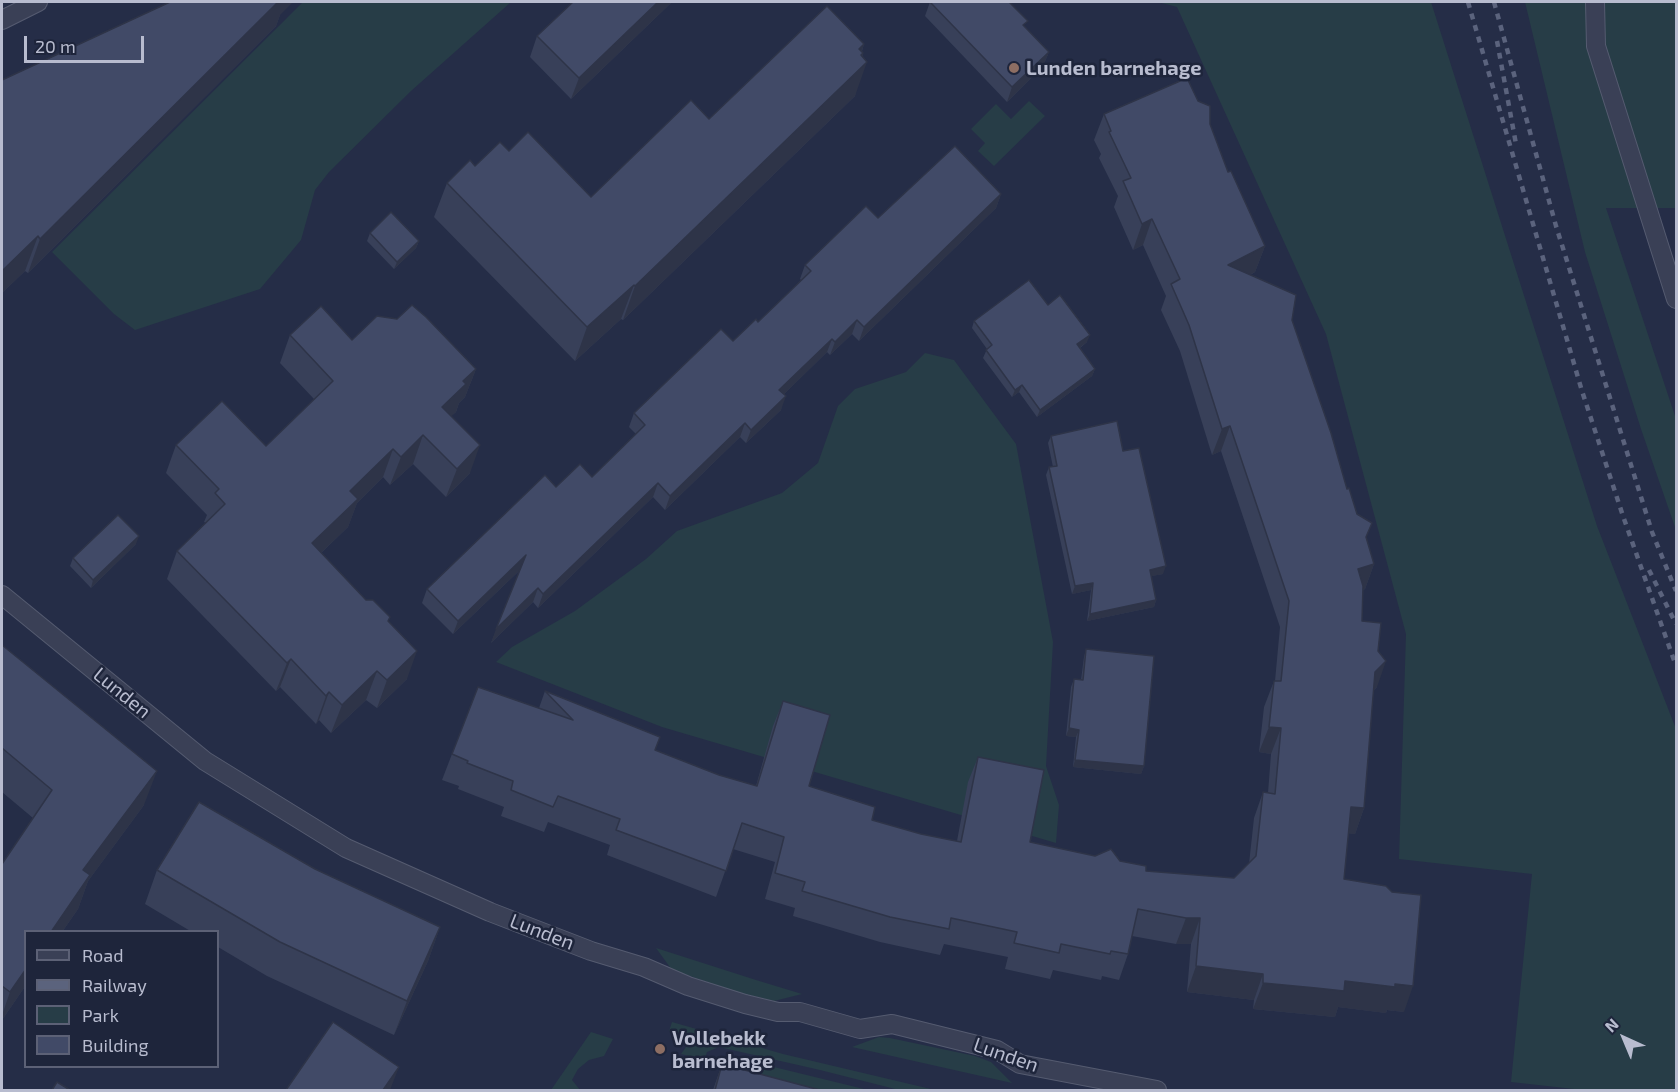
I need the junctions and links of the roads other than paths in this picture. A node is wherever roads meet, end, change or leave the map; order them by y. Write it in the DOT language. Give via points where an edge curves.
graph roads {
  1 [pos="38,2"];
  2 [pos="1595,2"];
  3 [pos="2,20"];
  4 [pos="1677,299"];
  5 [pos="2,595"];
  6 [pos="1157,1090"];
  1 -- 3 [label="street"];
  2 -- 4 [label="street" via="1596,46"];
  5 -- 6 [label="street, Lunden" via="205,761 346,848 490,912 745,1004 778,1012 800,1012 860,1029 892,1024 997,1050 1020,1064"];
}
